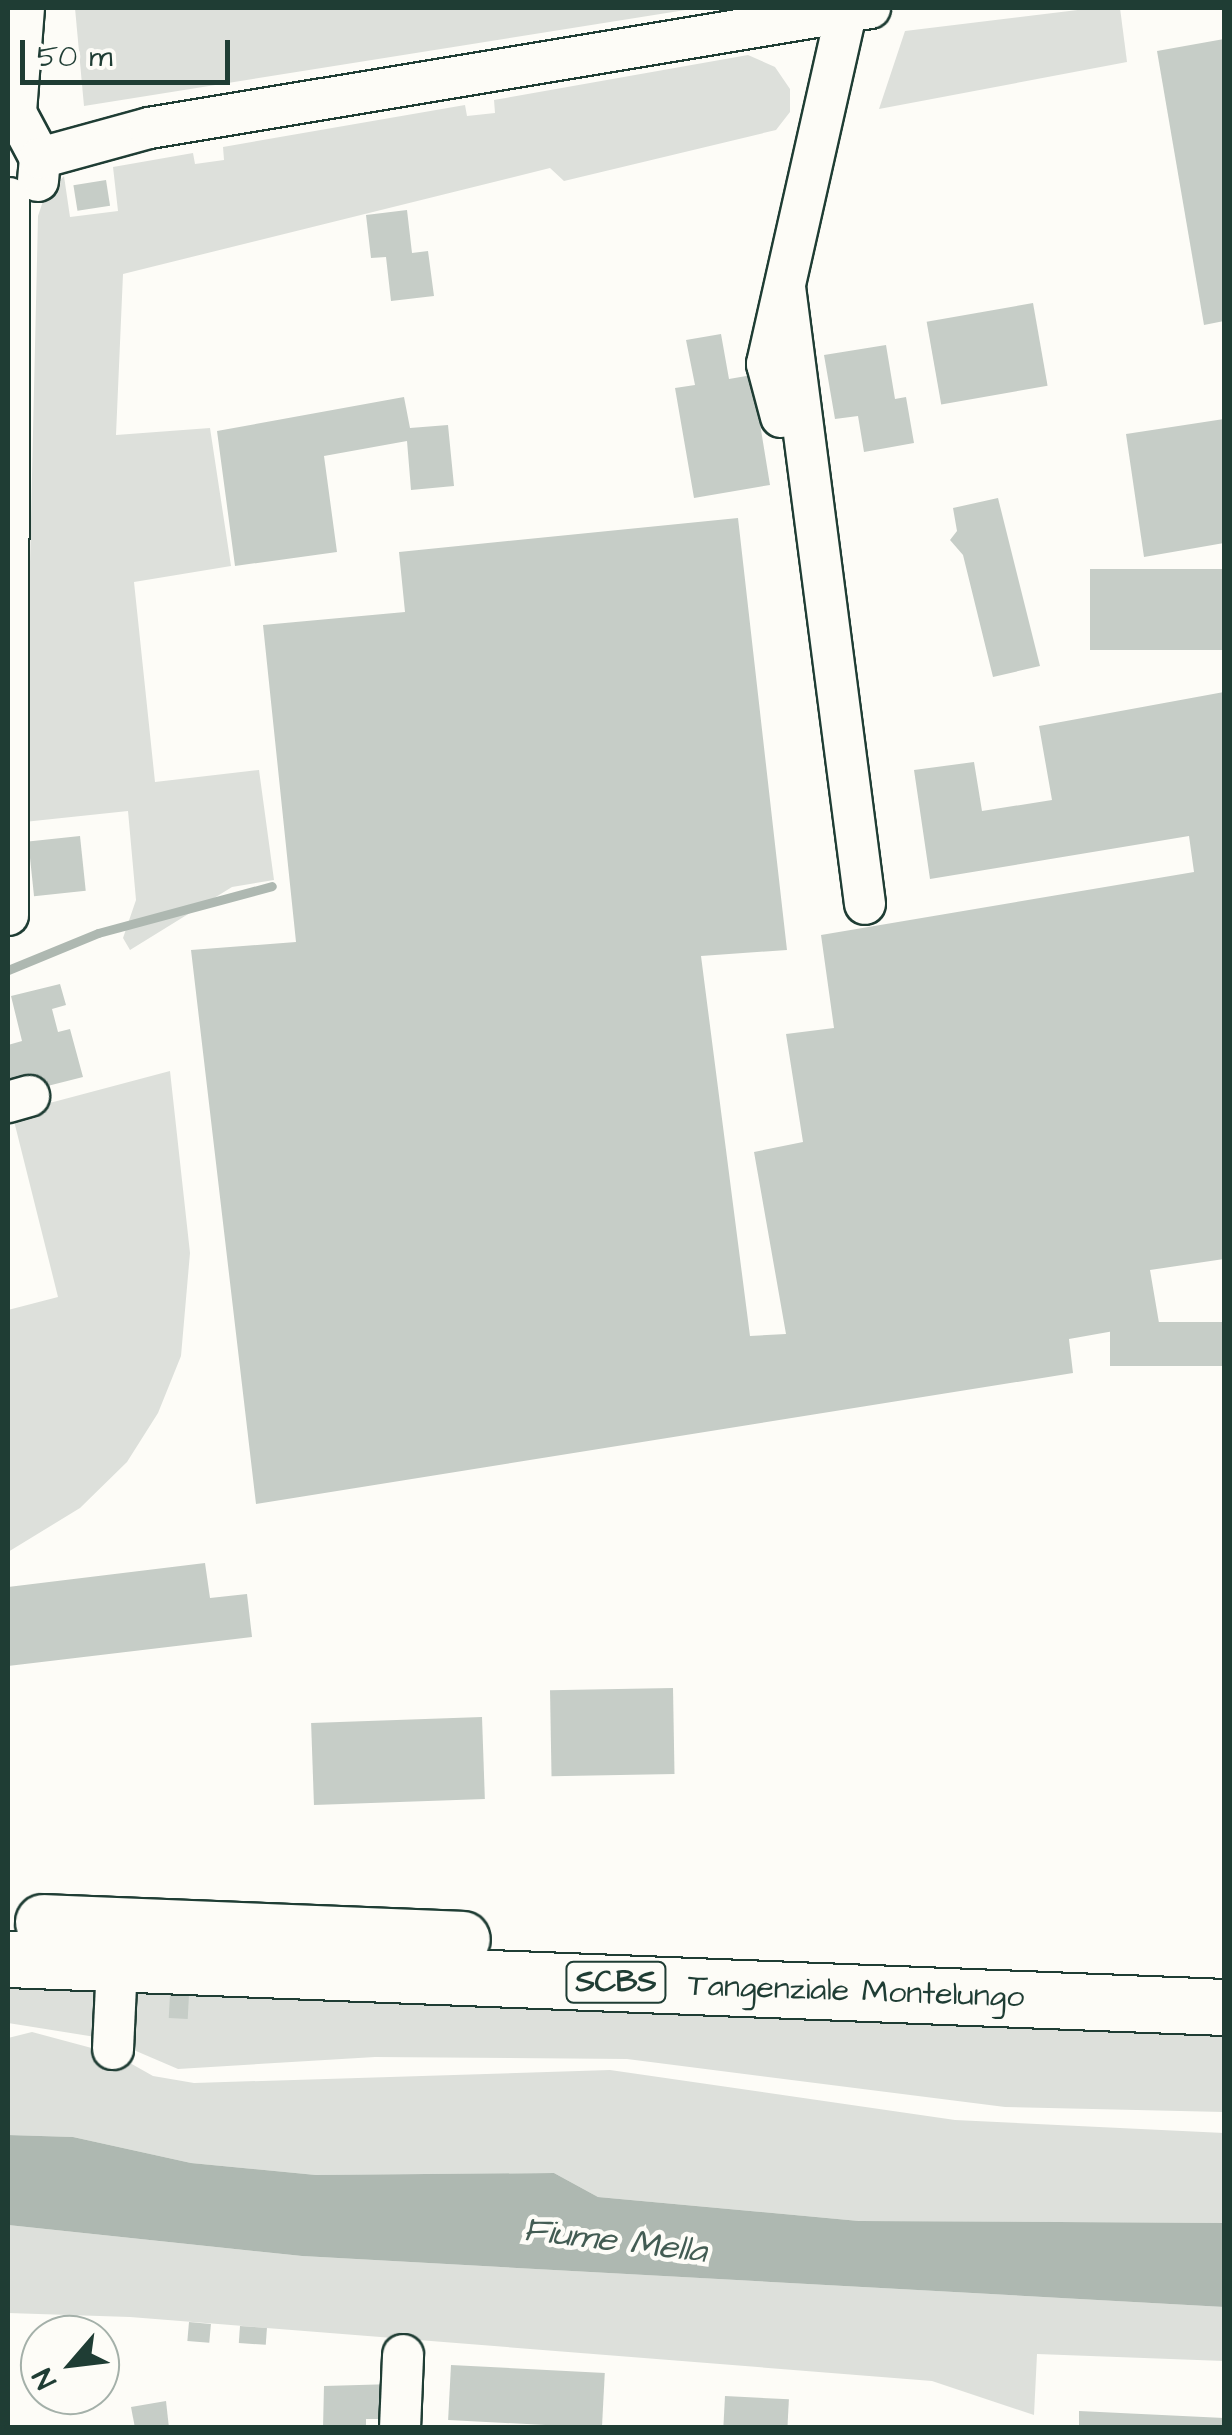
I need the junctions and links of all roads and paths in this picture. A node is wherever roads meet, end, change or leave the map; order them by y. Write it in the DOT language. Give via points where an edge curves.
graph roads {
  1 [pos="24,8"];
  2 [pos="855,9"];
  3 [pos="20,135"];
  4 [pos="8,198"];
  5 [pos="865,904"];
  6 [pos="8,915"];
  7 [pos="8,1921"];
  8 [pos="8,1959"];
  9 [pos="116,1964"];
  10 [pos="1224,1969"];
  11 [pos="1224,2007"];
  12 [pos="113,2049"];
  13 [pos="403,2355"];
  14 [pos="400,2428"];
  1 -- 3 [label="street"];
  2 -- 3 [label="street" via="149,128"];
  2 -- 5 [label="street" via="797,206 766,364 818,561"];
  3 -- 4 [label="street" via="34,186"];
  4 -- 6 [label="street"];
  7 -- 10 [label="highway, Tangenziale Montelungo / SCBS"];
  8 -- 9 [label="highway, Tangenziale Montelungo / SCBS"];
  9 -- 11 [label="highway, Tangenziale Montelungo / SCBS"];
  9 -- 12 [label="street"];
  13 -- 14 [label="street"];
}
